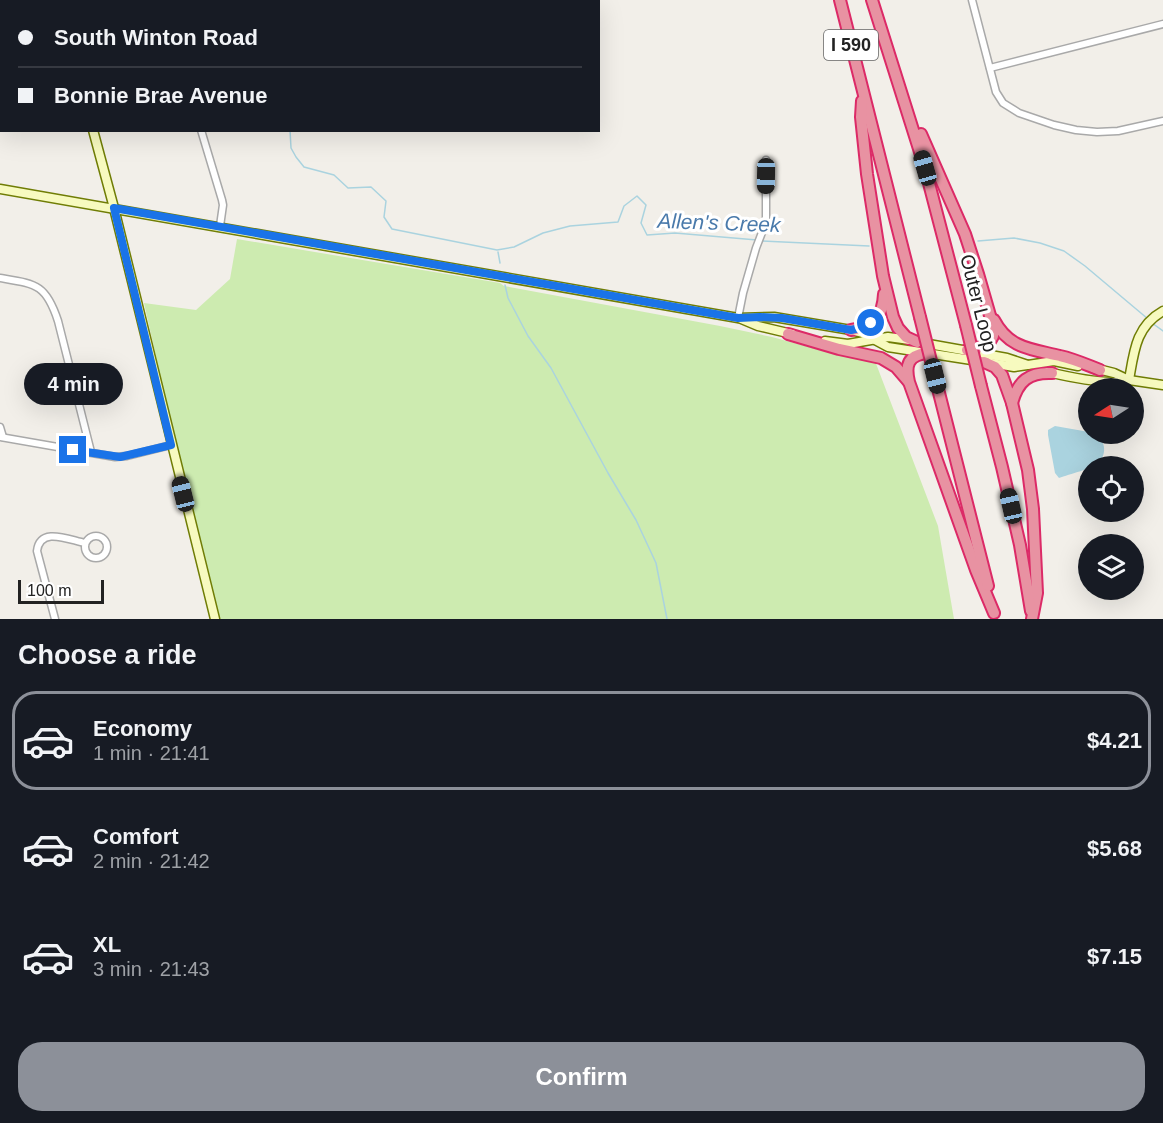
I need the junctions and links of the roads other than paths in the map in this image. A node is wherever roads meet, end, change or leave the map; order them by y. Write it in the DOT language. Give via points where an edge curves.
graph roads {
  1 [pos="840,0"];
  2 [pos="872,0"];
  3 [pos="972,0"];
  4 [pos="1163,24"];
  5 [pos="990,68"];
  6 [pos="862,90"];
  7 [pos="909,117"];
  8 [pos="1163,121"];
  9 [pos="94,132"];
  10 [pos="202,132"];
  11 [pos="766,160"];
  12 [pos="0,189"];
  13 [pos="114,208"];
  14 [pos="220,226"];
  15 [pos="883,276"];
  16 [pos="0,278"];
  17 [pos="987,306"];
  18 [pos="1163,311"];
  19 [pos="738,318"];
  20 [pos="851,330"];
  21 [pos="788,334"];
  22 [pos="874,340"];
  23 [pos="917,342"];
  24 [pos="967,350"];
  25 [pos="927,353"];
  26 [pos="984,362"];
  27 [pos="1029,365"];
  28 [pos="1100,370"];
  29 [pos="1052,373"];
  30 [pos="1082,378"];
  31 [pos="1125,378"];
  32 [pos="1129,378"];
  33 [pos="909,382"];
  34 [pos="1144,382"];
  35 [pos="1163,385"];
  36 [pos="1012,403"];
  37 [pos="0,427"];
  38 [pos="1,437"];
  39 [pos="171,445"];
  40 [pos="91,452"];
  41 [pos="85,543"];
  42 [pos="994,616"];
  43 [pos="55,619"];
  44 [pos="215,619"];
  45 [pos="1032,619"];
  1 -- 6 [label="highway, I 590"];
  2 -- 7 [label="highway, Outer Loop / I 590"];
  3 -- 5 [label="street"];
  4 -- 5 [label="street"];
  5 -- 8 [label="street" via="1003,103 1018,113 1054,125 1107,132"];
  6 -- 15 [label="highway" via="866,165"];
  6 -- 42 [label="highway, I 590, bridge"];
  7 -- 17 [label="highway" via="961,224"];
  7 -- 45 [label="highway, Outer Loop / I 590, bridge" via="1002,467"];
  9 -- 13 [label="main road"];
  10 -- 14 [label="street" via="222,200"];
  11 -- 19 [label="street" via="766,222"];
  12 -- 13 [label="main road"];
  13 -- 14 [label="main road"];
  13 -- 39 [label="main road"];
  14 -- 19 [label="main road"];
  15 -- 20 [label="highway" via="880,313 868,325"];
  15 -- 23 [label="highway" via="898,328"];
  16 -- 40 [label="street" via="31,284 51,301"];
  17 -- 24 [label="highway" via="993,329 991,340 985,346"];
  17 -- 28 [label="highway" via="998,329 1016,344"];
  18 -- 32 [label="main road" via="1142,329"];
  19 -- 20 [label="main road" via="782,318"];
  19 -- 21 [label="main road"];
  20 -- 22 [label="main road"];
  21 -- 22 [label="main road" via="843,344"];
  21 -- 33 [label="highway" via="881,358 894,365"];
  22 -- 23 [label="main road" via="892,337"];
  22 -- 25 [label="main road" via="888,347"];
  23 -- 24 [label="main road"];
  24 -- 27 [label="main road"];
  25 -- 26 [label="main road"];
  25 -- 33 [label="highway" via="910,362"];
  26 -- 27 [label="main road" via="1012,367"];
  26 -- 36 [label="highway" via="1000,372"];
  27 -- 28 [label="main road" via="1054,361"];
  27 -- 29 [label="main road"];
  28 -- 31 [label="main road"];
  29 -- 30 [label="main road"];
  29 -- 36 [label="highway" via="1024,380"];
  33 -- 42 [label="highway"];
  34 -- 35 [label="main road"];
  36 -- 45 [label="highway" via="1027,462 1033,509 1037,593"];
  37 -- 38 [label="street"];
  38 -- 40 [label="street"];
  39 -- 40 [label="street" via="120,457"];
  39 -- 44 [label="main road"];
  41 -- 43 [label="street" via="52,536 39,543"];
}
